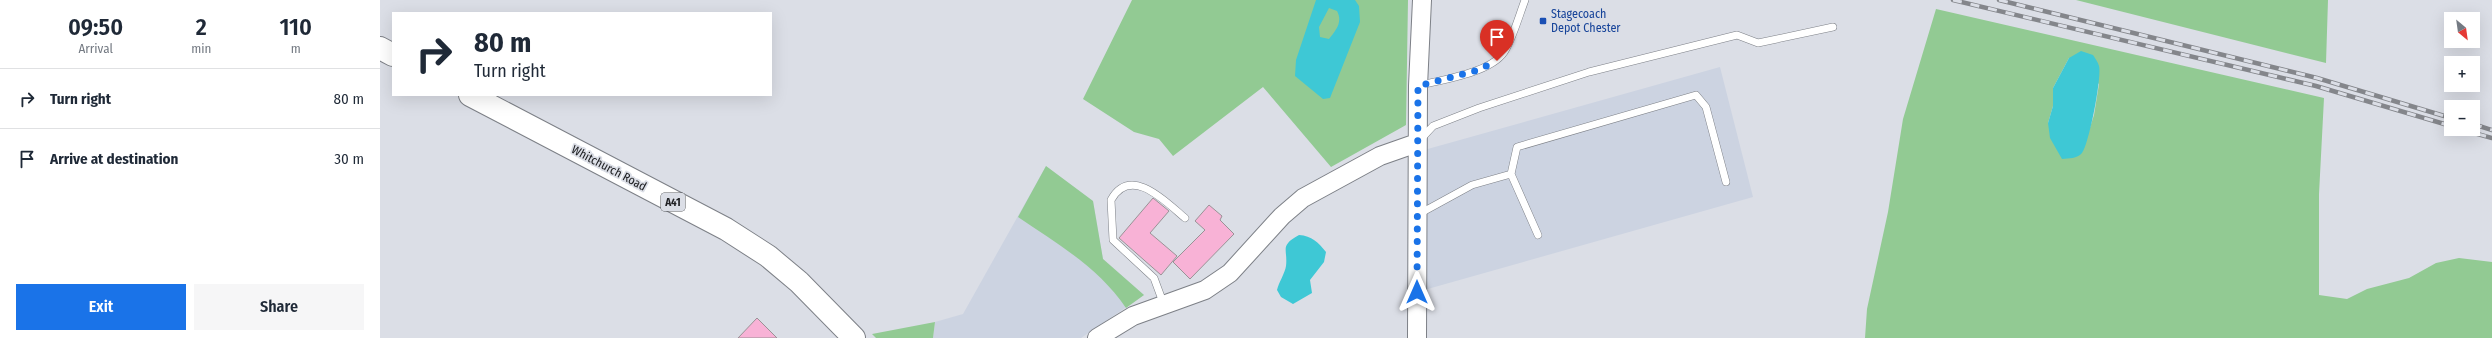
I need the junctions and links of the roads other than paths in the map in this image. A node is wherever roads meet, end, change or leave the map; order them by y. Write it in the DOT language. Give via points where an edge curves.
graph roads {
  1 [pos="1422,0"];
  2 [pos="1525,0"];
  3 [pos="1833,27"];
  4 [pos="380,48"];
  5 [pos="392,54"];
  6 [pos="1418,86"];
  7 [pos="472,96"];
  8 [pos="1418,143"];
  9 [pos="1511,174"];
  10 [pos="1726,182"];
  11 [pos="1417,215"];
  12 [pos="1185,218"];
  13 [pos="1538,236"];
  14 [pos="1164,305"];
  15 [pos="854,338"];
  16 [pos="1097,338"];
  17 [pos="1417,338"];
  1 -- 6 [label="street"];
  2 -- 6 [label="lane" via="1506,50 1497,61 1478,70"];
  3 -- 8 [label="lane" via="1758,43 1737,35 1589,72 1433,126"];
  4 -- 5 [label="highway"];
  6 -- 8 [label="street"];
  7 -- 15 [label="highway, Whitchurch Road / A41" via="726,229 768,256 799,282"];
  8 -- 11 [label="street"];
  8 -- 14 [label="street" via="1380,156 1303,198 1282,216 1230,273 1205,290"];
  9 -- 10 [label="lane" via="1518,147 1696,95 1706,107"];
  9 -- 11 [label="lane" via="1472,185"];
  9 -- 13 [label="lane"];
  11 -- 17 [label="street"];
  12 -- 14 [label="lane" via="1157,194 1139,185 1122,188 1111,200 1113,240 1154,278"];
  14 -- 16 [label="street" via="1133,316"];
}
